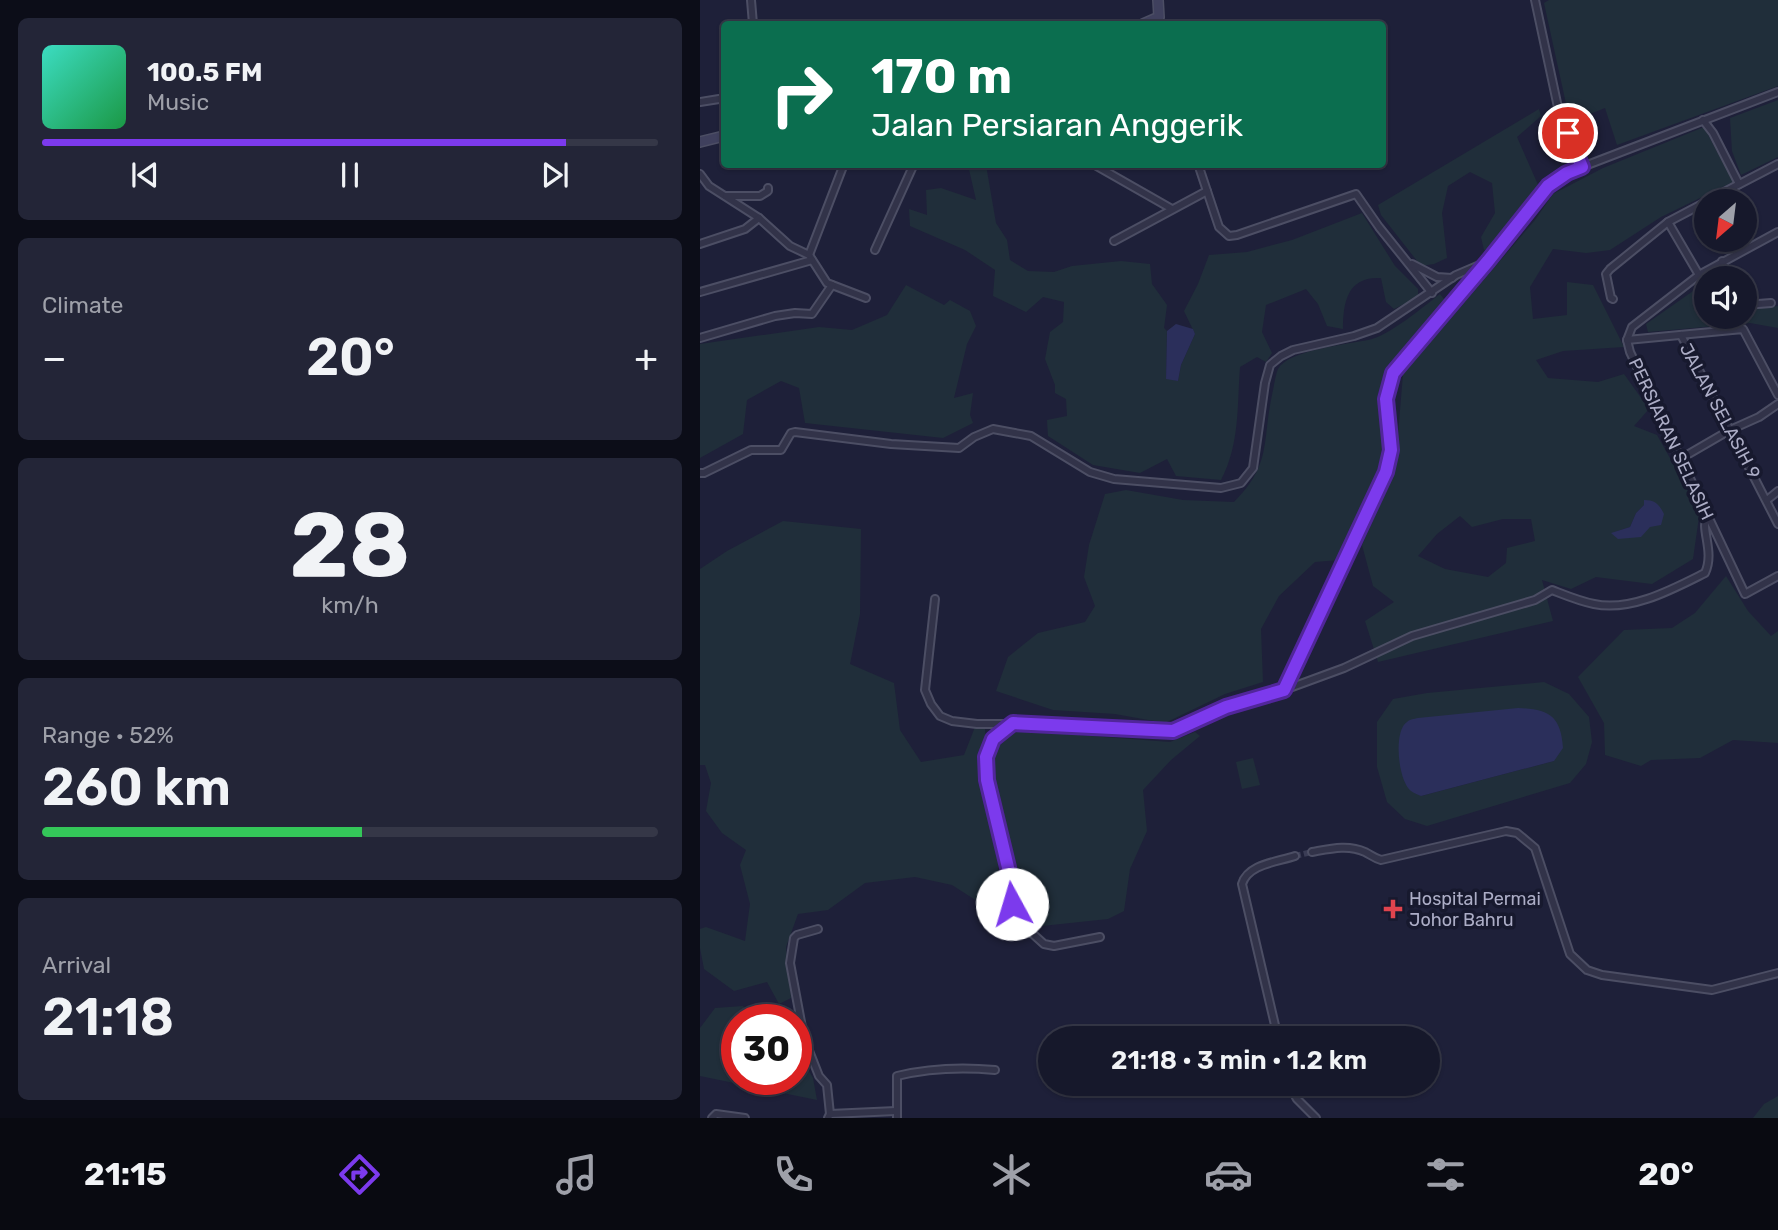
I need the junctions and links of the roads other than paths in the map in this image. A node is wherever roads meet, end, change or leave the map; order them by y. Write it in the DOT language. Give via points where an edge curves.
graph roads {
  1 [pos="751,0"];
  2 [pos="1158,0"];
  3 [pos="1535,0"];
  4 [pos="753,21"];
  5 [pos="1150,21"];
  6 [pos="1778,92"];
  7 [pos="719,99"];
  8 [pos="700,102"];
  9 [pos="1703,120"];
  10 [pos="721,137"];
  11 [pos="700,142"];
  12 [pos="1778,164"];
  13 [pos="1582,167"];
  14 [pos="843,168"];
  15 [pos="912,168"];
  16 [pos="1100,168"];
  17 [pos="1199,168"];
  18 [pos="700,174"];
  19 [pos="1739,184"];
  20 [pos="768,188"];
  21 [pos="1730,189"];
  22 [pos="1207,191"];
  23 [pos="724,196"];
  24 [pos="1694,208"];
  25 [pos="1172,209"];
  26 [pos="759,218"];
  27 [pos="1668,222"];
  28 [pos="1776,233"];
  29 [pos="1114,241"];
  30 [pos="1778,243"];
  31 [pos="700,244"];
  32 [pos="875,250"];
  33 [pos="811,258"];
  34 [pos="1488,261"];
  35 [pos="1722,261"];
  36 [pos="1407,262"];
  37 [pos="1694,266"];
  38 [pos="1714,266"];
  39 [pos="1724,266"];
  40 [pos="1452,278"];
  41 [pos="1694,279"];
  42 [pos="832,285"];
  43 [pos="700,292"];
  44 [pos="1432,293"];
  45 [pos="866,298"];
  46 [pos="1613,299"];
  47 [pos="1770,303"];
  48 [pos="1757,304"];
  49 [pos="1681,335"];
  50 [pos="700,338"];
  51 [pos="1627,340"];
  52 [pos="1778,395"];
  53 [pos="1778,404"];
  54 [pos="1730,430"];
  55 [pos="1680,459"];
  56 [pos="700,473"];
  57 [pos="1778,491"];
  58 [pos="1767,500"];
  59 [pos="1707,516"];
  60 [pos="1778,524"];
  61 [pos="1778,576"];
  62 [pos="935,599"];
  63 [pos="1284,690"];
  64 [pos="1013,723"];
  65 [pos="1312,852"];
  66 [pos="1295,856"];
  67 [pos="818,929"];
  68 [pos="1100,937"];
  69 [pos="1778,973"];
  70 [pos="1276,1026"];
  71 [pos="995,1070"];
  72 [pos="1295,1096"];
  73 [pos="896,1115"];
  74 [pos="829,1116"];
  75 [pos="712,1118"];
  76 [pos="745,1118"];
  77 [pos="1316,1118"];
  1 -- 4 [label="street"];
  2 -- 5 [label="street" via="1159,17"];
  3 -- 13 [label="street" via="1559,112"];
  6 -- 9 [label="street"];
  7 -- 8 [label="street"];
  9 -- 13 [label="street"];
  9 -- 19 [label="street"];
  10 -- 11 [label="street"];
  12 -- 19 [label="street"];
  13 -- 34 [label="street" via="1548,186"];
  14 -- 33 [label="street"];
  15 -- 32 [label="street"];
  16 -- 25 [label="street"];
  17 -- 22 [label="street"];
  18 -- 23 [label="street"];
  19 -- 21 [label="street"];
  20 -- 23 [label="street" via="760,196"];
  22 -- 25 [label="street"];
  22 -- 36 [label="street" via="1219,227 1229,236 1356,194"];
  23 -- 26 [label="street"];
  24 -- 27 [label="street"];
  25 -- 29 [label="street"];
  26 -- 31 [label="street" via="745,229"];
  26 -- 33 [label="street"];
  27 -- 37 [label="street"];
  27 -- 46 [label="street" via="1606,274"];
  28 -- 30 [label="street"];
  28 -- 35 [label="street, PERSIARAN SELASIH"];
  33 -- 42 [label="street" via="824,281"];
  33 -- 43 [label="street"];
  34 -- 40 [label="street"];
  34 -- 63 [label="street" via="1393,373 1386,399 1391,450 1386,472"];
  35 -- 38 [label="street, PERSIARAN SELASIH"];
  35 -- 39 [label="street"];
  36 -- 40 [label="street" via="1437,277"];
  36 -- 44 [label="street"];
  40 -- 44 [label="street"];
  41 -- 51 [label="street, PERSIARAN SELASIH" via="1632,327"];
  42 -- 45 [label="street"];
  42 -- 50 [label="street" via="812,314 775,316"];
  44 -- 56 [label="street" via="1377,328 1293,350 1270,365 1253,468 1241,483 1221,488 1114,479 1090,472 1031,436 993,429 959,448 795,432 781,450 751,450"];
  47 -- 48 [label="street"];
  49 -- 51 [label="street"];
  49 -- 52 [label="street" via="1744,329"];
  49 -- 54 [label="street, JALAN SELASIH 9"];
  51 -- 55 [label="street, PERSIARAN SELASIH"];
  53 -- 54 [label="street"];
  54 -- 55 [label="street"];
  54 -- 58 [label="street, JALAN SELASIH 9"];
  55 -- 59 [label="street, PERSIARAN SELASIH"];
  57 -- 58 [label="street"];
  58 -- 60 [label="street, JALAN SELASIH 9"];
  59 -- 61 [label="street, PERSIARAN SELASIH" via="1745,594"];
  59 -- 63 [label="street" via="1707,568 1674,588 1618,605 1596,605 1552,590 1535,600 1412,636"];
  62 -- 64 [label="street" via="925,690 931,704 940,716 953,721"];
  63 -- 64 [label="street" via="1226,707 1173,731"];
  64 -- 68 [label="street" via="993,739 986,757 1012,904 1023,925 1044,944"];
  65 -- 69 [label="street" via="1351,848 1381,860 1506,831 1517,833 1535,848 1570,954 1587,970 1712,990"];
  66 -- 70 [label="street" via="1252,869 1242,884"];
  67 -- 74 [label="street" via="794,938 790,963 804,1038 827,1085"];
  71 -- 73 [label="street" via="928,1070 897,1076"];
  72 -- 77 [label="street"];
  73 -- 74 [label="street"];
  75 -- 76 [label="street" via="724,1113"];
}
